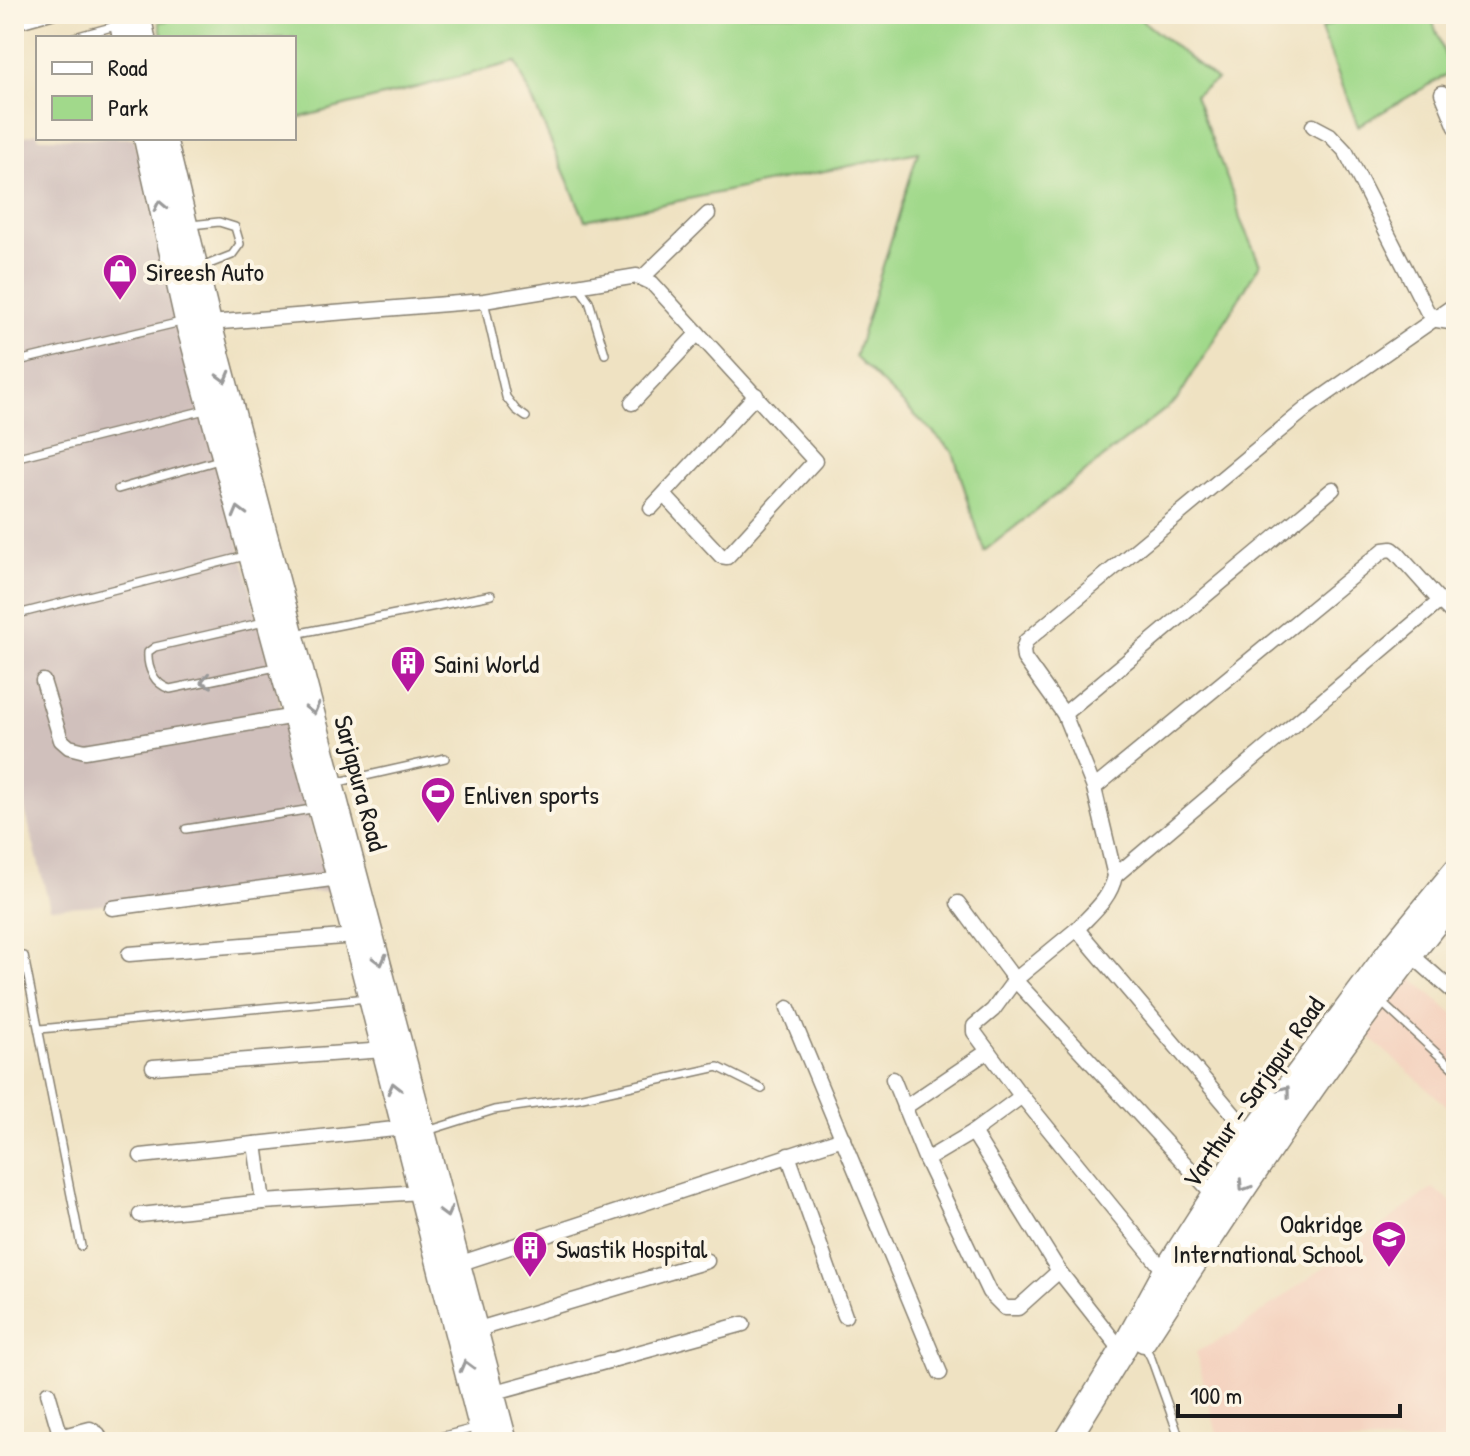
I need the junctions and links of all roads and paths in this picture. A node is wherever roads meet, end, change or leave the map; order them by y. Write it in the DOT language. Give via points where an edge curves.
graph roads {
  1 [pos="57,14"];
  2 [pos="126,22"];
  3 [pos="14,26"];
  4 [pos="78,36"];
  5 [pos="141,36"];
  6 [pos="1442,93"];
  7 [pos="1313,126"];
  8 [pos="1456,127"];
  9 [pos="147,140"];
  10 [pos="164,140"];
  11 [pos="708,214"];
  12 [pos="185,226"];
  13 [pos="186,258"];
  14 [pos="643,277"];
  15 [pos="577,286"];
  16 [pos="484,301"];
  17 [pos="1456,304"];
  18 [pos="1435,319"];
  19 [pos="198,322"];
  20 [pos="1456,323"];
  21 [pos="698,333"];
  22 [pos="605,354"];
  23 [pos="14,362"];
  24 [pos="756,395"];
  25 [pos="632,403"];
  26 [pos="211,408"];
  27 [pos="526,417"];
  28 [pos="14,458"];
  29 [pos="225,459"];
  30 [pos="118,489"];
  31 [pos="1333,489"];
  32 [pos="664,495"];
  33 [pos="651,508"];
  34 [pos="251,555"];
  35 [pos="491,595"];
  36 [pos="1440,601"];
  37 [pos="14,615"];
  38 [pos="1456,617"];
  39 [pos="270,621"];
  40 [pos="293,635"];
  41 [pos="291,662"];
  42 [pos="43,681"];
  43 [pos="1064,714"];
  44 [pos="295,716"];
  45 [pos="445,758"];
  46 [pos="333,783"];
  47 [pos="1094,788"];
  48 [pos="320,808"];
  49 [pos="186,829"];
  50 [pos="1456,870"];
  51 [pos="1115,876"];
  52 [pos="339,878"];
  53 [pos="1456,898"];
  54 [pos="958,903"];
  55 [pos="112,908"];
  56 [pos="1077,929"];
  57 [pos="355,936"];
  58 [pos="1404,948"];
  59 [pos="129,954"];
  60 [pos="24,956"];
  61 [pos="1015,980"];
  62 [pos="1369,993"];
  63 [pos="1456,994"];
  64 [pos="371,998"];
  65 [pos="788,1008"];
  66 [pos="40,1029"];
  67 [pos="384,1050"];
  68 [pos="988,1051"];
  69 [pos="153,1067"];
  70 [pos="1456,1071"];
  71 [pos="893,1079"];
  72 [pos="762,1089"];
  73 [pos="1022,1096"];
  74 [pos="904,1108"];
  75 [pos="414,1130"];
  76 [pos="973,1132"];
  77 [pos="1252,1136"];
  78 [pos="843,1138"];
  79 [pos="255,1144"];
  80 [pos="788,1155"];
  81 [pos="141,1156"];
  82 [pos="926,1160"];
  83 [pos="421,1192"];
  84 [pos="1214,1195"];
  85 [pos="263,1202"];
  86 [pos="140,1215"];
  87 [pos="81,1246"];
  88 [pos="707,1261"];
  89 [pos="450,1266"];
  90 [pos="1059,1271"];
  91 [pos="1165,1272"];
  92 [pos="845,1316"];
  93 [pos="743,1324"];
  94 [pos="475,1330"];
  95 [pos="1132,1342"];
  96 [pos="940,1373"];
  97 [pos="48,1393"];
  98 [pos="492,1393"];
  99 [pos="483,1434"];
  100 [pos="101,1442"];
  101 [pos="420,1442"];
  102 [pos="505,1442"];
  103 [pos="1066,1442"];
  104 [pos="1077,1442"];
  105 [pos="1181,1442"];
  1 -- 3 [label="lane"];
  2 -- 4 [label="lane"];
  2 -- 5 [label="main road"];
  6 -- 8 [label="street"];
  7 -- 18 [label="street" via="1346,152 1423,305"];
  13 -- 9 [label="main road, Sarjapura Road, one-way"];
  10 -- 12 [label="main road, Sarjapura Road"];
  11 -- 14 [label="street"];
  12 -- 13 [label="main road, Sarjapura Road"];
  12 -- 13 [label="lane" via="219,222 235,227 240,244 232,255"];
  13 -- 19 [label="main road, Sarjapura Road"];
  14 -- 15 [label="street"];
  14 -- 21 [label="street"];
  15 -- 16 [label="street"];
  15 -- 22 [label="lane" via="589,301"];
  16 -- 19 [label="street"];
  16 -- 27 [label="lane" via="506,397"];
  17 -- 18 [label="street"];
  18 -- 20 [label="street"];
  18 -- 43 [label="street" via="1308,407 1026,641 1024,658"];
  19 -- 23 [label="lane"];
  19 -- 26 [label="main road, Sarjapura Road"];
  19 -- 40 [label="main road, Sarjapura Road, one-way"];
  21 -- 24 [label="street"];
  21 -- 25 [label="street"];
  24 -- 32 [label="street"];
  24 -- 32 [label="street" via="814,464 727,557"];
  26 -- 28 [label="lane"];
  26 -- 29 [label="main road, Sarjapura Road"];
  29 -- 30 [label="lane"];
  34 -- 29 [label="main road, Sarjapura Road, one-way"];
  31 -- 43 [label="street"];
  32 -- 33 [label="street"];
  34 -- 37 [label="lane"];
  34 -- 39 [label="main road, Sarjapura Road"];
  35 -- 40 [label="lane"];
  36 -- 38 [label="street"];
  36 -- 47 [label="street" via="1397,553 1384,550"];
  36 -- 51 [label="street"];
  39 -- 41 [label="main road, Sarjapura Road"];
  41 -- 39 [label="lane, one-way" via="170,689 154,678 147,660 155,647"];
  40 -- 41 [label="main road, Sarjapura Road"];
  41 -- 44 [label="main road, Sarjapura Road"];
  41 -- 46 [label="main road, Sarjapura Road, one-way"];
  42 -- 44 [label="street" via="61,740 85,751"];
  43 -- 47 [label="street"];
  44 -- 48 [label="main road, Sarjapura Road"];
  45 -- 46 [label="lane"];
  46 -- 75 [label="main road, Sarjapura Road, one-way"];
  47 -- 51 [label="street"];
  48 -- 49 [label="lane"];
  48 -- 52 [label="main road, Sarjapura Road"];
  50 -- 58 [label="main road, Varthur - Sarjapur Road"];
  51 -- 56 [label="street" via="1105,899"];
  52 -- 55 [label="street"];
  52 -- 57 [label="main road, Sarjapura Road"];
  53 -- 58 [label="main road, Varthur - Sarjapur Road"];
  54 -- 61 [label="street"];
  56 -- 61 [label="street"];
  56 -- 77 [label="street"];
  57 -- 59 [label="street"];
  57 -- 64 [label="main road, Sarjapura Road"];
  58 -- 62 [label="main road, Varthur - Sarjapur Road"];
  58 -- 63 [label="street"];
  60 -- 66 [label="lane"];
  61 -- 68 [label="street" via="974,1026"];
  61 -- 84 [label="street"];
  62 -- 70 [label="lane"];
  77 -- 62 [label="main road, Varthur - Sarjapur Road, one-way"];
  62 -- 95 [label="main road, Varthur - Sarjapur Road, one-way" via="1268,1149"];
  64 -- 66 [label="lane"];
  64 -- 67 [label="main road, Sarjapura Road"];
  65 -- 78 [label="street"];
  66 -- 87 [label="lane"];
  67 -- 69 [label="street"];
  75 -- 67 [label="main road, Sarjapura Road, one-way"];
  68 -- 73 [label="street"];
  68 -- 74 [label="street"];
  71 -- 74 [label="street"];
  72 -- 75 [label="lane" via="718,1067"];
  73 -- 76 [label="street"];
  73 -- 91 [label="street"];
  74 -- 82 [label="street"];
  75 -- 79 [label="street"];
  75 -- 83 [label="main road, Sarjapura Road"];
  75 -- 89 [label="main road, Sarjapura Road, one-way"];
  76 -- 82 [label="street"];
  76 -- 90 [label="street"];
  77 -- 84 [label="main road, Varthur - Sarjapur Road"];
  78 -- 80 [label="street"];
  78 -- 96 [label="street"];
  79 -- 81 [label="street"];
  79 -- 85 [label="street"];
  80 -- 89 [label="street"];
  80 -- 92 [label="street"];
  82 -- 90 [label="street" via="1000,1305 1018,1308"];
  83 -- 85 [label="street"];
  83 -- 89 [label="main road, Sarjapura Road"];
  84 -- 91 [label="main road, Varthur - Sarjapur Road"];
  85 -- 86 [label="street"];
  88 -- 94 [label="street"];
  89 -- 94 [label="main road, Sarjapura Road"];
  99 -- 89 [label="main road, Sarjapura Road, one-way"];
  90 -- 95 [label="street"];
  91 -- 95 [label="main road, Varthur - Sarjapur Road"];
  93 -- 98 [label="street"];
  94 -- 98 [label="main road, Sarjapura Road"];
  95 -- 103 [label="main road, Varthur - Sarjapur Road"];
  95 -- 104 [label="main road, Varthur - Sarjapur Road"];
  95 -- 105 [label="lane" via="1151,1358"];
  97 -- 100 [label="street" via="60,1434 90,1429"];
  98 -- 102 [label="main road, Sarjapura Road"];
  99 -- 101 [label="lane"];
}
